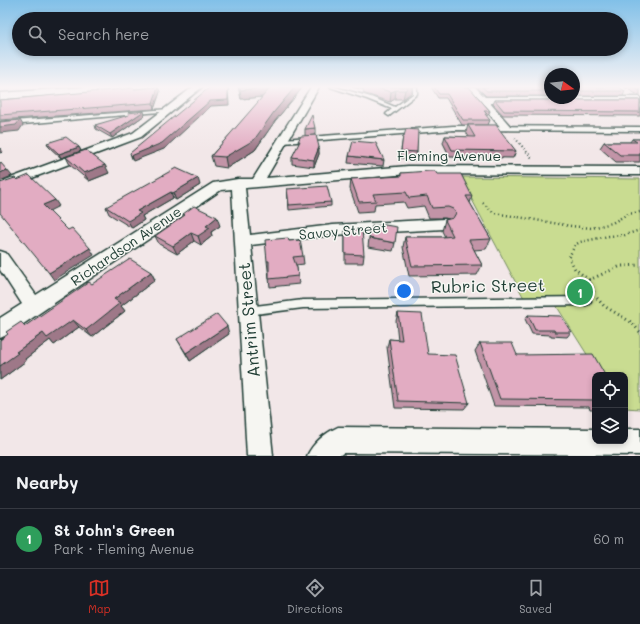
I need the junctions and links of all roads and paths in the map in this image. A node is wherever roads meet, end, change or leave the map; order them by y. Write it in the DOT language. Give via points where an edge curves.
graph roads {
  1 [pos="302,108"];
  2 [pos="489,108"];
  3 [pos="396,109"];
  4 [pos="169,110"];
  5 [pos="390,114"];
  6 [pos="0,124"];
  7 [pos="506,128"];
  8 [pos="640,129"];
  9 [pos="283,141"];
  10 [pos="537,164"];
  11 [pos="640,171"];
  12 [pos="258,181"];
  13 [pos="238,183"];
  14 [pos="0,186"];
  15 [pos="483,203"];
  16 [pos="640,212"];
  17 [pos="635,213"];
  18 [pos="640,216"];
  19 [pos="444,224"];
  20 [pos="640,230"];
  21 [pos="242,241"];
  22 [pos="0,257"];
  23 [pos="640,265"];
  24 [pos="589,280"];
  25 [pos="586,301"];
  26 [pos="34,307"];
  27 [pos="248,311"];
  28 [pos="0,330"];
  29 [pos="640,332"];
  30 [pos="640,442"];
  31 [pos="260,456"];
  32 [pos="320,456"];
  1 -- 9 [label="street"];
  2 -- 7 [label="street"];
  3 -- 5 [label="lane"];
  4 -- 6 [label="lane"];
  4 -- 14 [label="street" via="137,135"];
  7 -- 8 [label="lane"];
  7 -- 9 [label="lane" via="453,128"];
  7 -- 10 [label="path"];
  9 -- 12 [label="street"];
  11 -- 12 [label="street, Fleming Avenue" via="408,170"];
  12 -- 13 [label="street, Richardson Avenue"];
  13 -- 21 [label="street, Antrim Street"];
  13 -- 26 [label="street, Richardson Avenue" via="212,188"];
  15 -- 17 [label="path" via="494,213 592,228"];
  16 -- 17 [label="path"];
  17 -- 18 [label="path"];
  19 -- 21 [label="street, Savoy Street" via="333,230"];
  20 -- 24 [label="path" via="575,245 569,258 575,269"];
  21 -- 27 [label="street, Antrim Street"];
  22 -- 26 [label="street"];
  23 -- 24 [label="path" via="621,266"];
  24 -- 29 [label="path" via="597,299 631,322"];
  25 -- 27 [label="lane, Rubric Street" via="303,304"];
  26 -- 28 [label="street, Richardson Avenue"];
  27 -- 31 [label="street, Antrim Street"];
  30 -- 32 [label="street" via="338,440"];
}
